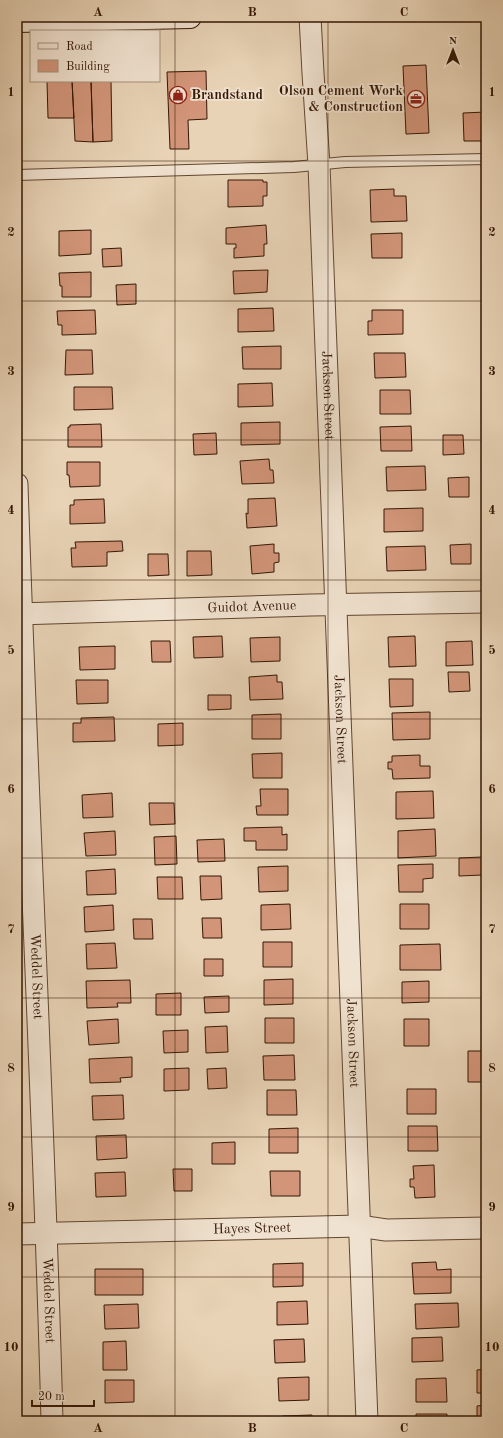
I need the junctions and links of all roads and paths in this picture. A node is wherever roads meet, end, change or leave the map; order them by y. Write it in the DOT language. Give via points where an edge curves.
graph roads {
  1 [pos="183,17"];
  2 [pos="190,17"];
  3 [pos="310,17"];
  4 [pos="100,18"];
  5 [pos="149,18"];
  6 [pos="17,21"];
  7 [pos="486,159"];
  8 [pos="319,165"];
  9 [pos="17,175"];
  10 [pos="17,484"];
  11 [pos="486,602"];
  12 [pos="336,605"];
  13 [pos="19,614"];
  14 [pos="359,1226"];
  15 [pos="486,1228"];
  16 [pos="47,1232"];
  17 [pos="17,1234"];
  18 [pos="52,1421"];
  19 [pos="368,1421"];
  1 -- 2 [label="main road"];
  1 -- 5 [label="main road"];
  3 -- 8 [label="street, Jackson Street"];
  4 -- 5 [label="main road"];
  4 -- 6 [label="main road"];
  7 -- 8 [label="lane" via="346,162"];
  8 -- 9 [label="lane"];
  8 -- 12 [label="street, Jackson Street"];
  10 -- 13 [label="street, Weddel Street"];
  11 -- 12 [label="street, Guidot Avenue"];
  12 -- 13 [label="street, Guidot Avenue"];
  12 -- 14 [label="street, Jackson Street"];
  13 -- 16 [label="street, Weddel Street"];
  14 -- 15 [label="street, Hayes Street" via="386,1230"];
  14 -- 16 [label="street, Hayes Street"];
  14 -- 19 [label="street, Jackson Street"];
  16 -- 17 [label="street, Hayes Street"];
  16 -- 18 [label="street, Weddel Street"];
}
